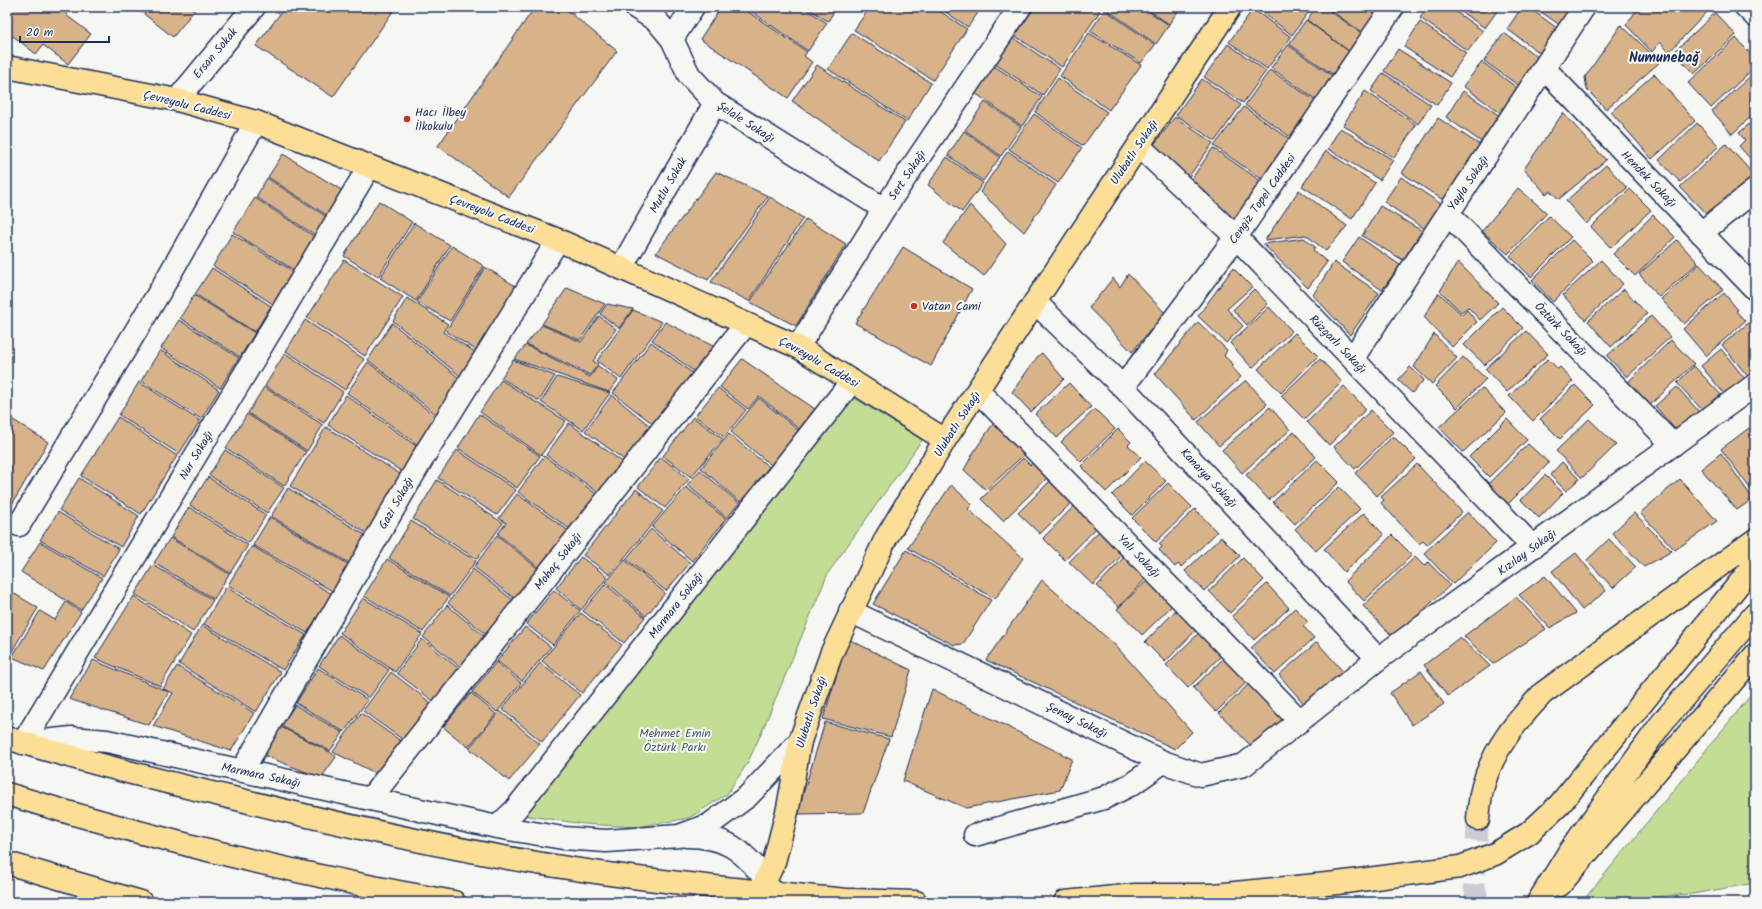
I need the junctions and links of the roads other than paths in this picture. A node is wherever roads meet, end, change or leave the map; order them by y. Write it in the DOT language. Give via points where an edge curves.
graph roads {
  1 [pos="254,7"];
  2 [pos="635,7"];
  3 [pos="693,7"];
  4 [pos="1020,7"];
  5 [pos="1230,7"];
  6 [pos="1393,7"];
  7 [pos="1584,7"];
  8 [pos="1746,7"];
  9 [pos="1755,16"];
  10 [pos="672,39"];
  11 [pos="7,67"];
  12 [pos="1544,68"];
  13 [pos="177,100"];
  14 [pos="715,103"];
  15 [pos="256,122"];
  16 [pos="1139,146"];
  17 [pos="369,167"];
  18 [pos="1755,190"];
  19 [pos="884,209"];
  20 [pos="1448,214"];
  21 [pos="1701,233"];
  22 [pos="1236,237"];
  23 [pos="558,240"];
  24 [pos="622,268"];
  25 [pos="1755,289"];
  26 [pos="1034,302"];
  27 [pos="746,324"];
  28 [pos="798,347"];
  29 [pos="1353,358"];
  30 [pos="852,381"];
  31 [pos="1755,385"];
  32 [pos="1123,386"];
  33 [pos="978,391"];
  34 [pos="945,440"];
  35 [pos="1673,445"];
  36 [pos="19,525"];
  37 [pos="1755,540"];
  38 [pos="1533,547"];
  39 [pos="1755,564"];
  40 [pos="850,611"];
  41 [pos="1755,614"];
  42 [pos="1755,655"];
  43 [pos="1378,659"];
  44 [pos="1300,721"];
  45 [pos="15,740"];
  46 [pos="800,741"];
  47 [pos="1163,762"];
  48 [pos="242,771"];
  49 [pos="7,794"];
  50 [pos="370,799"];
  51 [pos="1478,820"];
  52 [pos="497,827"];
  53 [pos="975,835"];
  54 [pos="679,836"];
  55 [pos="7,863"];
  56 [pos="766,879"];
  57 [pos="843,900"];
  58 [pos="140,902"];
  59 [pos="454,902"];
  60 [pos="866,902"];
  61 [pos="916,902"];
  62 [pos="1065,902"];
  63 [pos="1538,902"];
  64 [pos="1545,902"];
  1 -- 13 [label="street, Ersan Sokak"];
  2 -- 10 [label="street, Şelale Sokağı" via="657,21"];
  3 -- 10 [label="street"];
  4 -- 19 [label="street, Sert Sokağı"];
  5 -- 16 [label="main road, Ulubatlı Sokağı"];
  6 -- 22 [label="street, Cengiz Topel Caddesi"];
  7 -- 12 [label="street, Yayla Sokağı"];
  8 -- 9 [label="street"];
  10 -- 14 [label="street, Şelale Sokağı" via="689,75"];
  11 -- 13 [label="main road, Çevreyolu Caddesi"];
  12 -- 20 [label="street, Yayla Sokağı"];
  12 -- 21 [label="street, Hendek Sokağı"];
  13 -- 15 [label="main road, Çevreyolu Caddesi"];
  14 -- 19 [label="street, Şelale Sokağı"];
  14 -- 24 [label="street, Mutlu Sokak"];
  15 -- 17 [label="main road, Çevreyolu Caddesi"];
  15 -- 36 [label="street" via="163,286"];
  16 -- 22 [label="street, Rüzgarlı Sokağı"];
  16 -- 26 [label="main road, Ulubatlı Sokağı"];
  17 -- 23 [label="main road, Çevreyolu Caddesi"];
  17 -- 45 [label="street, Nur Sokağı"];
  18 -- 21 [label="street"];
  19 -- 28 [label="street, Sert Sokağı"];
  20 -- 29 [label="street, Yayla Sokağı"];
  20 -- 35 [label="street, Öztürk Sokağı"];
  21 -- 25 [label="street, Hendek Sokağı"];
  22 -- 29 [label="street, Rüzgarlı Sokağı"];
  22 -- 32 [label="street, Cengiz Topel Caddesi"];
  23 -- 24 [label="main road, Çevreyolu Caddesi"];
  23 -- 48 [label="street, Gazi Sokağı" via="428,449"];
  24 -- 27 [label="main road, Çevreyolu Caddesi"];
  26 -- 32 [label="street, Kanarya Sokağı"];
  26 -- 33 [label="main road, Ulubatlı Sokağı"];
  27 -- 28 [label="main road, Çevreyolu Caddesi"];
  27 -- 50 [label="street, Mohaç Sokağı"];
  28 -- 30 [label="main road, Çevreyolu Caddesi"];
  29 -- 38 [label="street, Rüzgarlı Sokağı"];
  30 -- 34 [label="main road, Çevreyolu Caddesi"];
  30 -- 52 [label="street, Marmara Sokağı" via="515,810"];
  31 -- 35 [label="street, Kızılay Sokağı"];
  32 -- 43 [label="street, Kanarya Sokağı"];
  33 -- 34 [label="main road, Ulubatlı Sokağı"];
  33 -- 44 [label="street, Yalı Sokağı"];
  34 -- 40 [label="main road, Ulubatlı Sokağı" via="886,538"];
  35 -- 38 [label="street, Kızılay Sokağı"];
  37 -- 51 [label="main road" via="1543,693 1514,724 1492,760 1482,787"];
  38 -- 43 [label="street, Kızılay Sokağı"];
  39 -- 62 [label="main road" via="1560,804 1529,833 1495,854 1460,866 1337,883 1214,895 1135,895"];
  40 -- 46 [label="main road, Ulubatlı Sokağı" via="832,652"];
  40 -- 47 [label="street, Şenay Sokağı"];
  41 -- 63 [label="main road" via="1661,724 1569,852"];
  42 -- 64 [label="main road"];
  43 -- 44 [label="street, Kızılay Sokağı"];
  44 -- 47 [label="street, Şenay Sokağı" via="1244,765 1201,776"];
  45 -- 48 [label="street, Marmara Sokağı" via="72,738 107,741"];
  45 -- 57 [label="main road" via="298,815 456,848 544,864 664,881"];
  46 -- 54 [label="street, Marmara Sokağı" via="748,796 709,825"];
  46 -- 56 [label="main road, Ulubatlı Sokağı" via="788,808 774,862"];
  47 -- 53 [label="street" via="1132,784 1104,798"];
  48 -- 50 [label="street, Marmara Sokağı"];
  49 -- 59 [label="main road" via="251,860"];
  50 -- 52 [label="street, Marmara Sokağı"];
  52 -- 54 [label="street, Marmara Sokağı" via="563,838 606,841"];
  54 -- 56 [label="street" via="715,838 735,847"];
  55 -- 58 [label="main road"];
  57 -- 60 [label="main road"];
  57 -- 61 [label="main road"];
}
